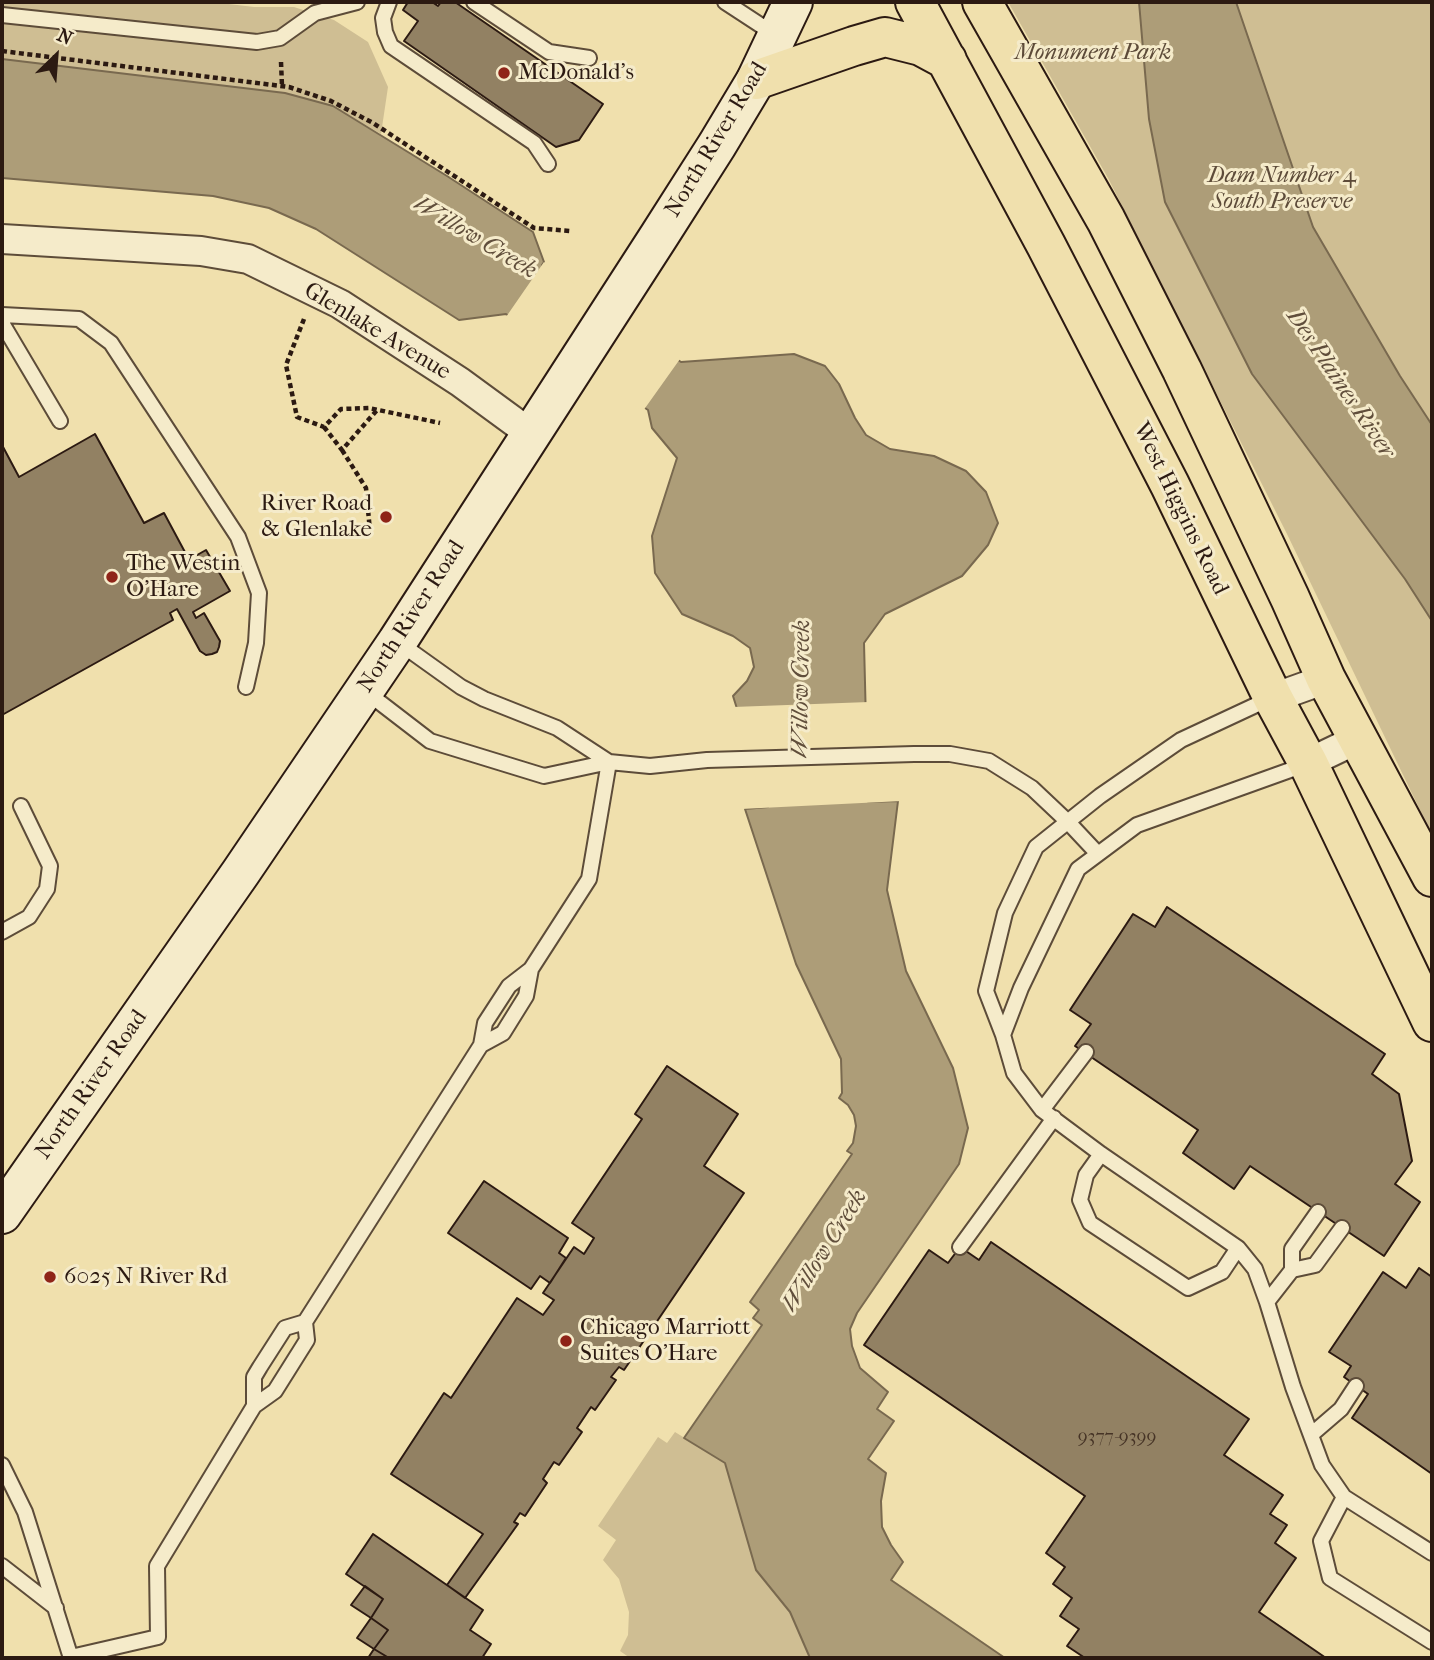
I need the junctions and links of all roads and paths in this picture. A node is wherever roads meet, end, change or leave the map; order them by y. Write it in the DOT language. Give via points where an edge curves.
graph roads {
  1 [pos="357,2"];
  2 [pos="389,2"];
  3 [pos="474,2"];
  4 [pos="485,2"];
  5 [pos="725,2"];
  6 [pos="793,2"];
  7 [pos="915,2"];
  8 [pos="982,2"];
  9 [pos="2,15"];
  10 [pos="495,16"];
  11 [pos="777,36"];
  12 [pos="2,51"];
  13 [pos="589,58"];
  14 [pos="947,60"];
  15 [pos="756,80"];
  16 [pos="548,164"];
  17 [pos="570,231"];
  18 [pos="2,239"];
  19 [pos="307,311"];
  20 [pos="2,315"];
  21 [pos="2,323"];
  22 [pos="377,410"];
  23 [pos="60,421"];
  24 [pos="440,423"];
  25 [pos="324,428"];
  26 [pos="531,434"];
  27 [pos="342,450"];
  28 [pos="370,531"];
  29 [pos="397,642"];
  30 [pos="1326,678"];
  31 [pos="246,687"];
  32 [pos="364,690"];
  33 [pos="1273,698"];
  34 [pos="1358,739"];
  35 [pos="609,762"];
  36 [pos="1308,763"];
  37 [pos="21,806"];
  38 [pos="1068,822"];
  39 [pos="1098,855"];
  40 [pos="1432,877"];
  41 [pos="2,932"];
  42 [pos="531,969"];
  43 [pos="1432,1022"];
  44 [pos="1003,1035"];
  45 [pos="481,1045"];
  46 [pos="1086,1052"];
  47 [pos="1048,1114"];
  48 [pos="1101,1154"];
  49 [pos="1318,1212"];
  50 [pos="2,1214"];
  51 [pos="1342,1228"];
  52 [pos="960,1247"];
  53 [pos="1238,1248"];
  54 [pos="1292,1270"];
  55 [pos="1267,1302"];
  56 [pos="305,1322"];
  57 [pos="1356,1386"];
  58 [pos="254,1406"];
  59 [pos="1312,1434"];
  60 [pos="2,1465"];
  61 [pos="1344,1497"];
  62 [pos="1432,1553"];
  63 [pos="2,1566"];
  64 [pos="56,1608"];
  65 [pos="1432,1642"];
  66 [pos="71,1658"];
  1 -- 9 [label="lane" via="315,13 280,38 257,42"];
  2 -- 16 [label="lane" via="383,18 391,46 534,143"];
  3 -- 10 [label="lane"];
  4 -- 10 [label="lane"];
  5 -- 11 [label="lane"];
  6 -- 11 [label="main road, North River Road"];
  7 -- 14 [label="main road, West Higgins Road"];
  8 -- 30 [label="main road" via="1106,220 1182,370"];
  10 -- 13 [label="lane" via="549,52"];
  11 -- 15 [label="main road, North River Road"];
  12 -- 17 [label="path" via="300,90 373,123 534,228"];
  14 -- 15 [label="main road" via="921,46 885,37"];
  14 -- 33 [label="main road, West Higgins Road" via="1170,485"];
  15 -- 26 [label="main road, North River Road"];
  18 -- 26 [label="street, Glenlake Avenue" via="201,251 248,259 340,304"];
  19 -- 25 [label="path" via="286,365 297,417"];
  20 -- 31 [label="lane" via="79,319 111,343 238,537 259,593 256,643"];
  21 -- 23 [label="lane"];
  22 -- 24 [label="path"];
  22 -- 25 [label="path" via="341,408"];
  22 -- 27 [label="path"];
  25 -- 27 [label="path"];
  26 -- 29 [label="main road, North River Road"];
  27 -- 28 [label="path" via="366,488"];
  29 -- 32 [label="main road, North River Road"];
  29 -- 35 [label="lane" via="461,687 557,728"];
  30 -- 33 [label="street"];
  30 -- 34 [label="main road"];
  32 -- 35 [label="lane" via="430,741 544,776"];
  32 -- 50 [label="main road, North River Road"];
  33 -- 36 [label="main road, West Higgins Road"];
  33 -- 38 [label="lane" via="1181,740"];
  34 -- 36 [label="street"];
  34 -- 40 [label="main road"];
  35 -- 38 [label="lane" via="650,766 707,760 950,754 989,761 1032,788"];
  35 -- 42 [label="lane" via="589,878"];
  36 -- 39 [label="lane" via="1137,825"];
  36 -- 43 [label="main road, West Higgins Road"];
  37 -- 41 [label="lane" via="50,866 47,889 29,917"];
  38 -- 39 [label="lane"];
  38 -- 44 [label="lane" via="1036,847 1005,913 986,991"];
  39 -- 44 [label="lane" via="1078,869"];
  42 -- 45 [label="lane" via="509,986 485,1023"];
  42 -- 45 [label="lane" via="526,996 503,1033"];
  44 -- 47 [label="lane" via="1014,1073"];
  45 -- 56 [label="lane"];
  46 -- 47 [label="lane"];
  47 -- 48 [label="lane"];
  47 -- 52 [label="lane"];
  48 -- 53 [label="lane"];
  48 -- 53 [label="lane" via="1086,1175 1080,1200 1090,1223 1188,1288 1222,1272"];
  49 -- 54 [label="lane" via="1292,1249"];
  51 -- 54 [label="lane" via="1315,1265"];
  53 -- 55 [label="lane" via="1255,1269"];
  54 -- 55 [label="lane"];
  55 -- 59 [label="lane"];
  56 -- 58 [label="lane" via="307,1340 275,1391"];
  56 -- 58 [label="lane" via="285,1328 254,1377"];
  57 -- 59 [label="lane" via="1341,1409"];
  58 -- 66 [label="lane" via="157,1566 158,1637"];
  59 -- 61 [label="lane" via="1322,1465"];
  60 -- 64 [label="lane" via="25,1512"];
  61 -- 62 [label="lane"];
  61 -- 65 [label="lane" via="1321,1541 1330,1578"];
  63 -- 64 [label="lane"];
  64 -- 66 [label="lane"];
}
